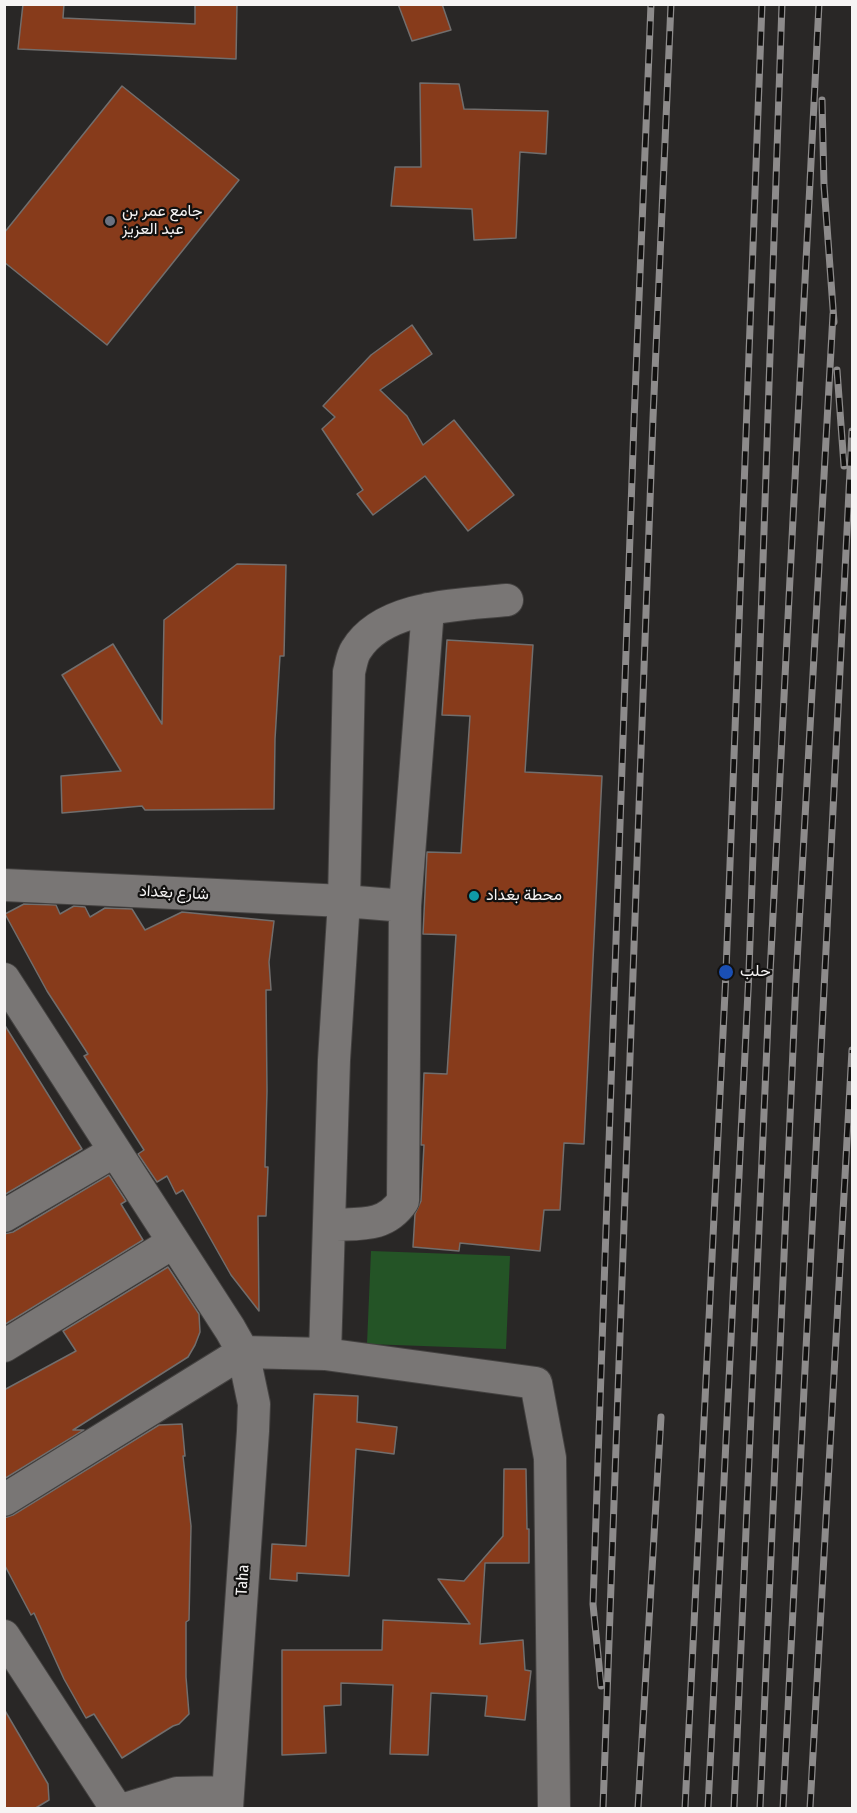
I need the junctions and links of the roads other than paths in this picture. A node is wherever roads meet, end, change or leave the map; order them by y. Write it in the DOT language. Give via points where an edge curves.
graph roads {
  1 [pos="507,600"];
  2 [pos="429,609"];
  3 [pos="4,885"];
  4 [pos="344,902"];
  5 [pos="405,906"];
  6 [pos="6,985"];
  7 [pos="115,1151"];
  8 [pos="4,1216"];
  9 [pos="329,1225"];
  10 [pos="174,1242"];
  11 [pos="4,1346"];
  12 [pos="243,1352"];
  13 [pos="325,1354"];
  14 [pos="4,1500"];
  15 [pos="4,1636"];
  16 [pos="227,1800"];
  17 [pos="117,1809"];
  18 [pos="128,1809"];
  19 [pos="554,1809"];
  1 -- 2 [label="street"];
  2 -- 4 [label="street" via="393,619 370,632 355,651 349,672"];
  2 -- 5 [label="street"];
  3 -- 4 [label="street, شارع بغداد"];
  4 -- 5 [label="street, شارع بغداد"];
  4 -- 9 [label="street"];
  5 -- 9 [label="street" via="403,1201 397,1210 378,1222"];
  6 -- 7 [label="street, Taha"];
  7 -- 8 [label="street"];
  7 -- 10 [label="street, Taha"];
  9 -- 13 [label="street"];
  10 -- 11 [label="street"];
  10 -- 12 [label="street, Taha"];
  12 -- 13 [label="street"];
  12 -- 14 [label="street"];
  12 -- 16 [label="street, Taha" via="254,1404"];
  13 -- 19 [label="street" via="536,1383 550,1458"];
  15 -- 17 [label="street"];
  16 -- 18 [label="street" via="177,1792"];
}
